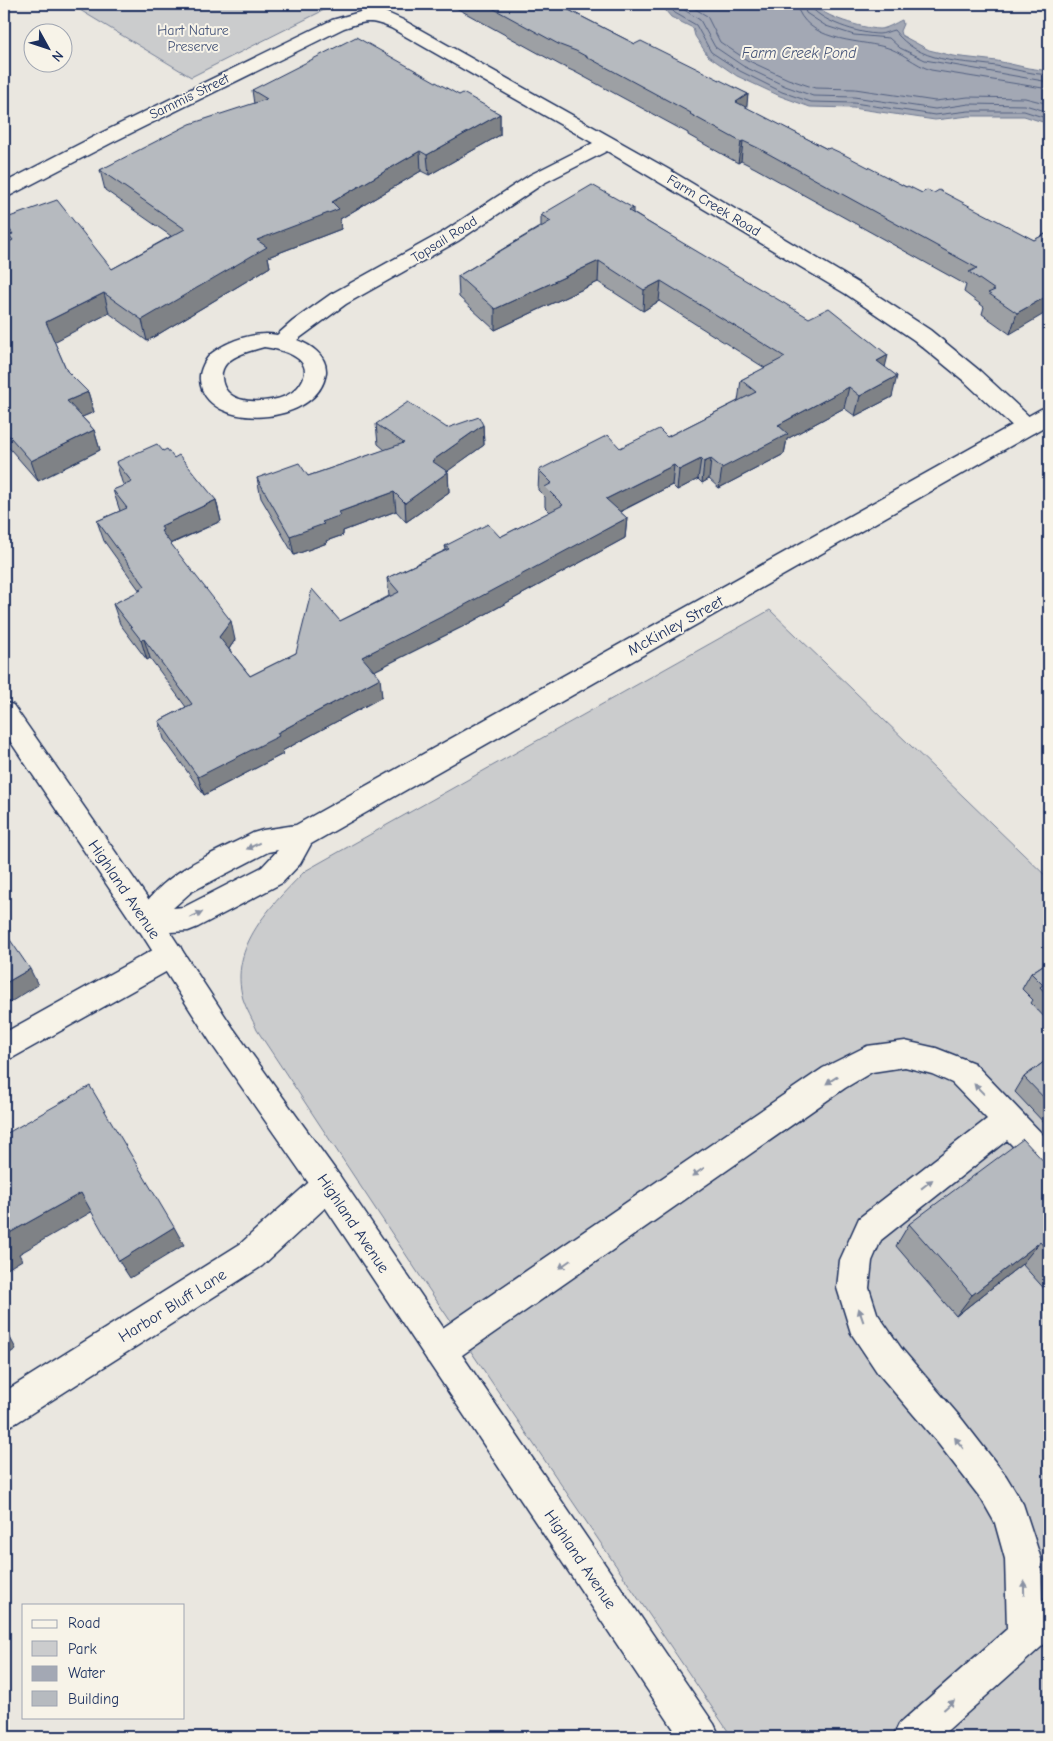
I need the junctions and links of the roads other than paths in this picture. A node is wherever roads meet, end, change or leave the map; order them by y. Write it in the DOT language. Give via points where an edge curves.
graph roads {
  1 [pos="379,16"];
  2 [pos="608,143"];
  3 [pos="4,191"];
  4 [pos="283,341"];
  5 [pos="1049,414"];
  6 [pos="1027,427"];
  7 [pos="4,712"];
  8 [pos="301,836"];
  9 [pos="148,922"];
  10 [pos="170,955"];
  11 [pos="4,1048"];
  12 [pos="1008,1120"];
  13 [pos="1049,1162"];
  14 [pos="328,1185"];
  15 [pos="440,1350"];
  16 [pos="4,1411"];
  17 [pos="1037,1626"];
  18 [pos="701,1737"];
  19 [pos="912,1737"];
  1 -- 2 [label="street, Farm Creek Road" via="419,35"];
  1 -- 3 [label="street, Sammis Street" via="367,15 338,24"];
  2 -- 4 [label="street, Topsail Road" via="512,194 459,232 400,267 331,302 301,323"];
  2 -- 6 [label="street, Farm Creek Road" via="853,288 922,335"];
  4 -- 4 [label="street" via="305,352 316,369 314,382 305,394 290,404 251,410 232,406 218,398 210,386 210,373 216,360 228,350 246,343"];
  5 -- 6 [label="street, McKinley Street"];
  6 -- 8 [label="street, McKinley Street"];
  7 -- 9 [label="street, Highland Avenue"];
  8 -- 9 [label="street, McKinley Street, one-way" via="263,841 181,884 162,901"];
  9 -- 8 [label="street, one-way" via="188,919 272,875 290,856"];
  9 -- 10 [label="street, Highland Avenue"];
  10 -- 11 [label="street"];
  10 -- 14 [label="street, Highland Avenue" via="222,1037"];
  12 -- 13 [label="street"];
  12 -- 15 [label="street, one-way" via="963,1074 936,1061 905,1054 867,1059 834,1078"];
  17 -- 12 [label="street, one-way" via="1010,1516 988,1480 889,1360 863,1321 853,1288 856,1260 870,1229"];
  14 -- 15 [label="street, Highland Avenue"];
  14 -- 16 [label="street, Harbor Bluff Lane" via="251,1254"];
  15 -- 18 [label="street, Highland Avenue"];
  19 -- 17 [label="street, one-way"];
}
